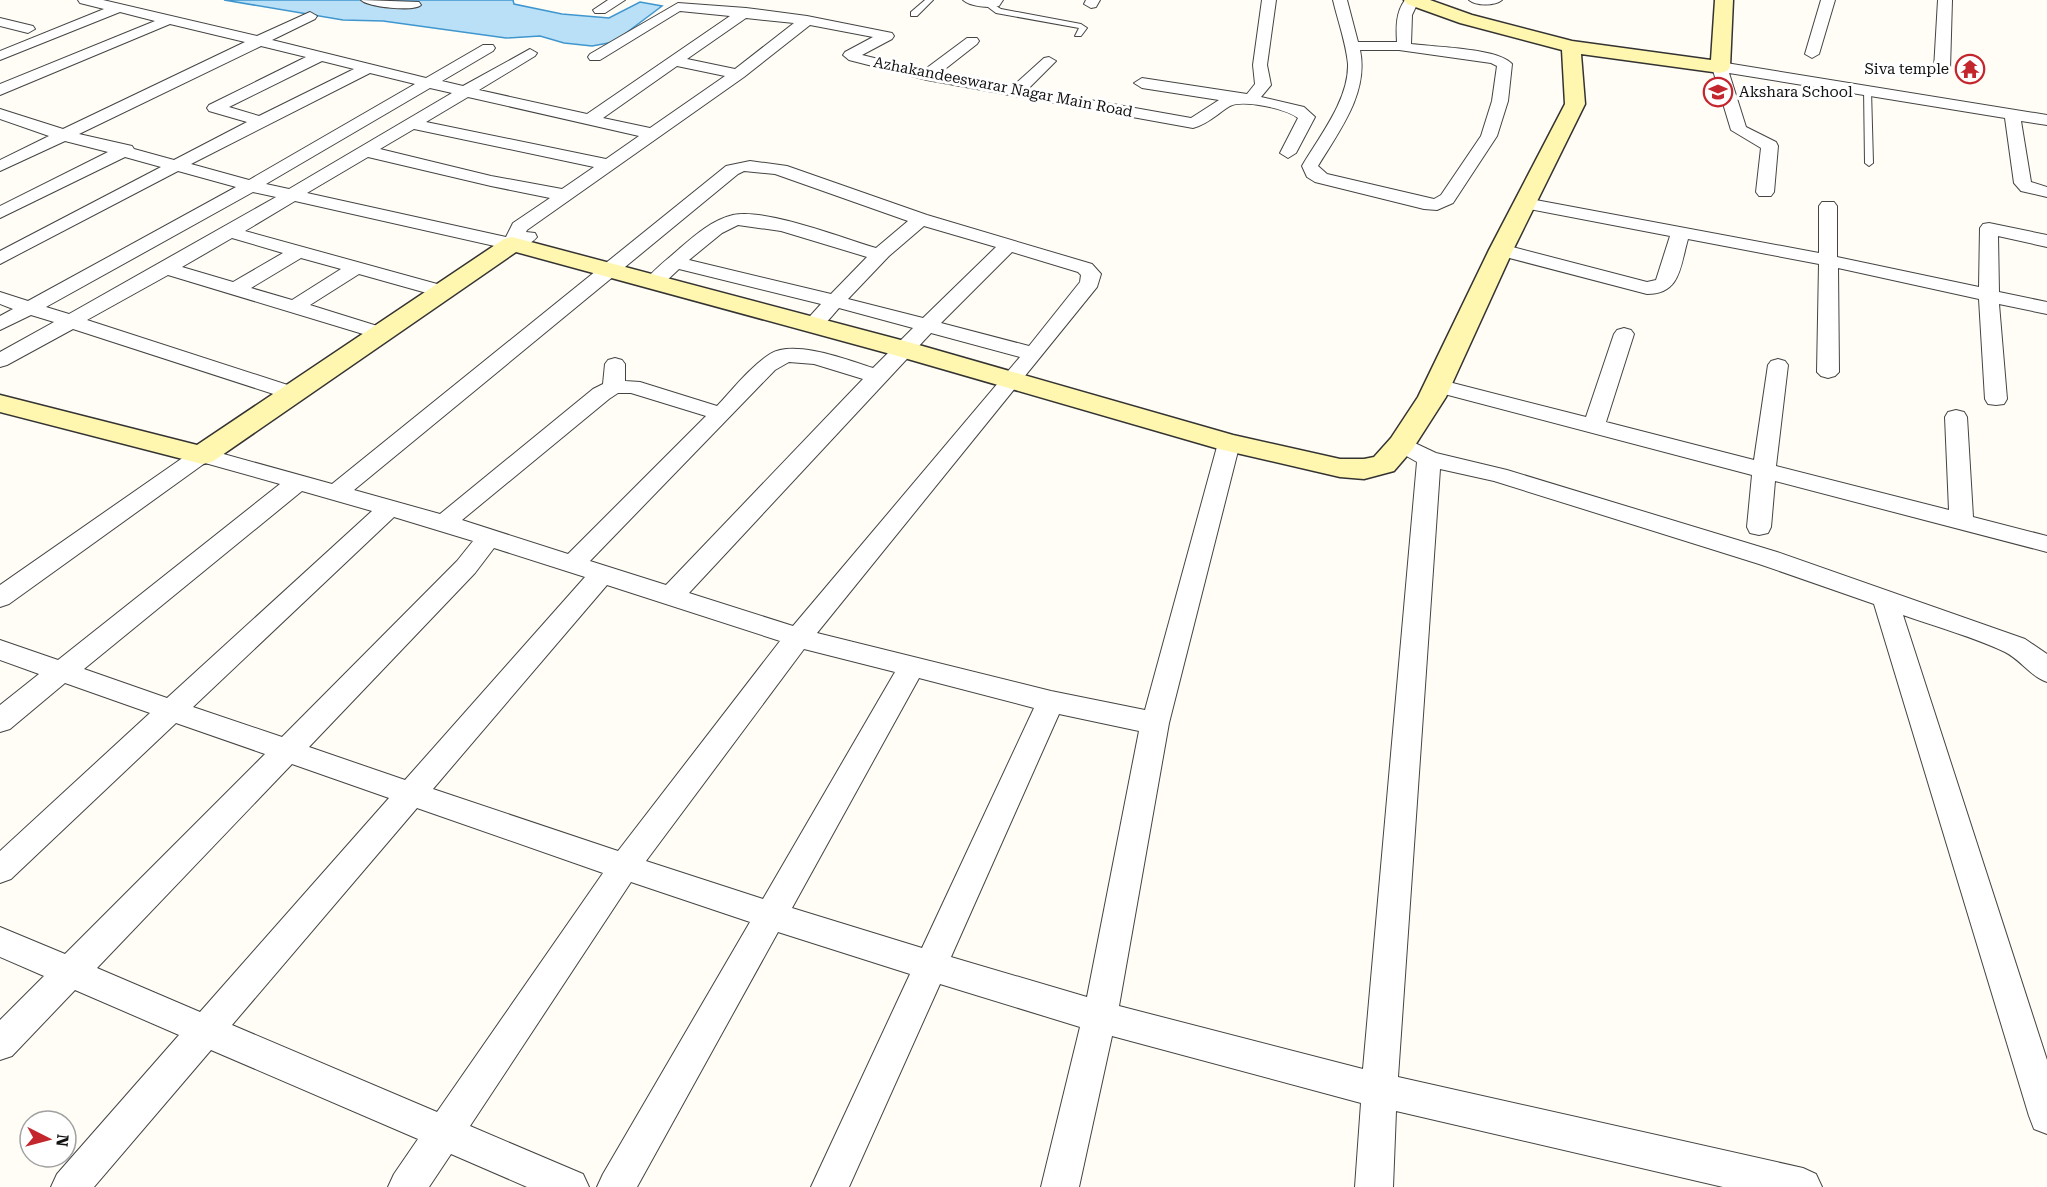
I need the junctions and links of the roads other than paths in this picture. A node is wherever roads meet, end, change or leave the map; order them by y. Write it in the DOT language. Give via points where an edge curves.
graph roads {
  1 [pos="368,0"];
  2 [pos="929,0"];
  3 [pos="970,0"];
  4 [pos="1269,0"];
  5 [pos="1340,0"];
  6 [pos="1412,0"];
  7 [pos="1476,0"];
  8 [pos="1495,0"];
  9 [pos="1724,0"];
  10 [pos="1828,0"];
  11 [pos="1945,0"];
  12 [pos="90,1"];
  13 [pos="995,1"];
  14 [pos="1431,3"];
  15 [pos="414,5"];
  16 [pos="118,8"];
  17 [pos="746,12"];
  18 [pos="914,14"];
  19 [pos="310,16"];
  20 [pos="168,20"];
  21 [pos="807,20"];
  22 [pos="0,22"];
  23 [pos="901,25"];
  24 [pos="28,29"];
  25 [pos="1078,34"];
  26 [pos="9,36"];
  27 [pos="887,36"];
  28 [pos="260,41"];
  29 [pos="972,41"];
  30 [pos="1351,46"];
  31 [pos="1404,46"];
  32 [pos="1571,47"];
  33 [pos="488,48"];
  34 [pos="530,53"];
  35 [pos="1812,54"];
  36 [pos="0,56"];
  37 [pos="320,56"];
  38 [pos="595,57"];
  39 [pos="673,61"];
  40 [pos="1049,61"];
  41 [pos="1720,67"];
  42 [pos="368,68"];
  43 [pos="1942,69"];
  44 [pos="739,74"];
  45 [pos="927,75"];
  46 [pos="428,83"];
  47 [pos="1142,83"];
  48 [pos="257,87"];
  49 [pos="0,90"];
  50 [pos="1867,90"];
  51 [pos="1017,91"];
  52 [pos="466,92"];
  53 [pos="307,97"];
  54 [pos="1244,99"];
  55 [pos="0,114"];
  56 [pos="2012,114"];
  57 [pos="589,120"];
  58 [pos="2047,120"];
  59 [pos="261,121"];
  60 [pos="690,122"];
  61 [pos="412,124"];
  62 [pos="63,135"];
  63 [pos="654,135"];
  64 [pos="476,138"];
  65 [pos="126,150"];
  66 [pos="536,151"];
  67 [pos="366,152"];
  68 [pos="1287,153"];
  69 [pos="1869,163"];
  70 [pos="606,164"];
  71 [pos="0,166"];
  72 [pos="178,166"];
  73 [pos="430,166"];
  74 [pos="491,181"];
  75 [pos="60,183"];
  76 [pos="251,186"];
  77 [pos="1765,192"];
  78 [pos="2047,192"];
  79 [pos="292,195"];
  80 [pos="564,195"];
  81 [pos="116,198"];
  82 [pos="1525,203"];
  83 [pos="1828,206"];
  84 [pos="921,219"];
  85 [pos="9,222"];
  86 [pos="230,232"];
  87 [pos="46,234"];
  88 [pos="1680,234"];
  89 [pos="2047,241"];
  90 [pos="512,244"];
  91 [pos="1009,245"];
  92 [pos="1501,250"];
  93 [pos="299,251"];
  94 [pos="880,255"];
  95 [pos="0,258"];
  96 [pos="1830,261"];
  97 [pos="676,263"];
  98 [pos="357,267"];
  99 [pos="165,268"];
  100 [pos="609,268"];
  101 [pos="655,281"];
  102 [pos="236,289"];
  103 [pos="441,291"];
  104 [pos="1989,295"];
  105 [pos="0,298"];
  106 [pos="835,301"];
  107 [pos="294,307"];
  108 [pos="29,308"];
  109 [pos="2047,308"];
  110 [pos="69,321"];
  111 [pos="0,324"];
  112 [pos="812,325"];
  113 [pos="928,325"];
  114 [pos="380,333"];
  115 [pos="1624,334"];
  116 [pos="903,349"];
  117 [pos="1034,354"];
  118 [pos="0,361"];
  119 [pos="1778,365"];
  120 [pos="1828,372"];
  121 [pos="878,377"];
  122 [pos="1012,381"];
  123 [pos="1437,385"];
  124 [pos="292,394"];
  125 [pos="1996,399"];
  126 [pos="0,403"];
  127 [pos="721,414"];
  128 [pos="1956,417"];
  129 [pos="1594,426"];
  130 [pos="1228,443"];
  131 [pos="1402,444"];
  132 [pos="202,455"];
  133 [pos="1429,459"];
  134 [pos="1764,470"];
  135 [pos="298,482"];
  136 [pos="336,493"];
  137 [pos="389,508"];
  138 [pos="1961,521"];
  139 [pos="444,523"];
  140 [pos="1759,527"];
  141 [pos="489,538"];
  142 [pos="2047,544"];
  143 [pos="572,565"];
  144 [pos="602,574"];
  145 [pos="671,596"];
  146 [pos="0,598"];
  147 [pos="1885,598"];
  148 [pos="800,638"];
  149 [pos="0,650"];
  150 [pos="912,667"];
  151 [pos="61,671"];
  152 [pos="2047,672"];
  153 [pos="1051,702"];
  154 [pos="174,710"];
  155 [pos="0,721"];
  156 [pos="1155,723"];
  157 [pos="288,750"];
  158 [pos="411,793"];
  159 [pos="624,867"];
  160 [pos="0,870"];
  161 [pos="771,913"];
  162 [pos="0,942"];
  163 [pos="933,966"];
  164 [pos="70,972"];
  165 [pos="1100,1016"];
  166 [pos="206,1030"];
  167 [pos="0,1044"];
  168 [pos="1379,1090"];
  169 [pos="2047,1116"];
  170 [pos="443,1133"];
  171 [pos="70,1187"];
  172 [pos="407,1187"];
  173 [pos="570,1187"];
  174 [pos="616,1187"];
  175 [pos="830,1187"];
  176 [pos="1060,1187"];
  177 [pos="1374,1187"];
  178 [pos="1803,1187"];
  1 -- 15 [label="street"];
  2 -- 18 [label="lane"];
  3 -- 13 [label="street"];
  4 -- 54 [label="street" via="1260,65 1263,85"];
  5 -- 30 [label="street"];
  6 -- 14 [label="street"];
  6 -- 31 [label="street" via="1404,25"];
  7 -- 8 [label="street"];
  9 -- 41 [label="street"];
  10 -- 35 [label="street"];
  11 -- 43 [label="street"];
  12 -- 16 [label="street"];
  12 -- 24 [label="street"];
  13 -- 25 [label="lane" via="992,7 999,11 1076,25 1083,28"];
  14 -- 32 [label="street" via="1466,19"];
  16 -- 20 [label="street"];
  16 -- 36 [label="street"];
  17 -- 21 [label="street, Azhakandeeswarar Nagar Main Road"];
  17 -- 38 [label="street, Azhakandeeswarar Nagar Main Road" via="678,7"];
  17 -- 39 [label="street"];
  19 -- 28 [label="street"];
  20 -- 28 [label="street"];
  20 -- 49 [label="street"];
  21 -- 27 [label="street, Azhakandeeswarar Nagar Main Road"];
  21 -- 44 [label="street"];
  22 -- 24 [label="street"];
  23 -- 27 [label="street"];
  24 -- 26 [label="street"];
  27 -- 45 [label="street, Azhakandeeswarar Nagar Main Road" via="850,55"];
  28 -- 37 [label="street"];
  28 -- 62 [label="street"];
  29 -- 45 [label="street"];
  30 -- 31 [label="street"];
  30 -- 31 [label="street" via="1355,74 1338,120 1310,166 1312,173 1437,205 1447,199 1489,136 1500,101 1505,64"];
  32 -- 41 [label="street"];
  32 -- 82 [label="street" via="1575,104"];
  33 -- 46 [label="street"];
  34 -- 52 [label="street"];
  37 -- 42 [label="street"];
  37 -- 48 [label="street"];
  39 -- 44 [label="street"];
  39 -- 57 [label="street"];
  40 -- 51 [label="street"];
  41 -- 50 [label="street"];
  41 -- 77 [label="street" via="1739,130 1770,146"];
  42 -- 46 [label="street"];
  42 -- 53 [label="street"];
  44 -- 63 [label="street"];
  45 -- 51 [label="street, Azhakandeeswarar Nagar Main Road"];
  46 -- 52 [label="street"];
  46 -- 76 [label="street"];
  47 -- 54 [label="street"];
  48 -- 53 [label="street"];
  48 -- 59 [label="street" via="215,108"];
  50 -- 56 [label="street"];
  50 -- 69 [label="lane"];
  51 -- 54 [label="street, Azhakandeeswarar Nagar Main Road" via="1193,123 1207,118 1222,102"];
  52 -- 57 [label="street"];
  52 -- 61 [label="street"];
  53 -- 59 [label="street"];
  54 -- 68 [label="street" via="1298,110 1307,117"];
  55 -- 62 [label="street"];
  56 -- 58 [label="street"];
  56 -- 78 [label="street" via="2024,183"];
  57 -- 63 [label="street"];
  59 -- 72 [label="street"];
  60 -- 90 [label="street" via="536,234"];
  61 -- 64 [label="street"];
  61 -- 67 [label="street"];
  62 -- 65 [label="street"];
  62 -- 71 [label="street"];
  63 -- 70 [label="street"];
  64 -- 66 [label="street"];
  64 -- 73 [label="street"];
  65 -- 72 [label="street"];
  65 -- 75 [label="street"];
  66 -- 70 [label="street"];
  66 -- 74 [label="street"];
  67 -- 73 [label="street"];
  67 -- 79 [label="street"];
  70 -- 80 [label="street"];
  72 -- 76 [label="street"];
  72 -- 81 [label="street"];
  73 -- 74 [label="street"];
  74 -- 80 [label="street"];
  75 -- 81 [label="street"];
  75 -- 85 [label="street"];
  76 -- 79 [label="street"];
  76 -- 108 [label="street"];
  79 -- 86 [label="street"];
  79 -- 90 [label="street"];
  80 -- 90 [label="street" via="519,227"];
  81 -- 87 [label="street"];
  82 -- 88 [label="street"];
  82 -- 92 [label="street"];
  83 -- 96 [label="street"];
  84 -- 91 [label="street"];
  84 -- 94 [label="street"];
  84 -- 100 [label="street" via="781,170 745,165 732,170"];
  85 -- 87 [label="street"];
  86 -- 93 [label="street"];
  86 -- 99 [label="street"];
  87 -- 95 [label="street"];
  88 -- 92 [label="street" via="1665,284 1658,288"];
  88 -- 96 [label="street"];
  89 -- 104 [label="street" via="1989,228"];
  90 -- 100 [label="street"];
  90 -- 103 [label="street"];
  91 -- 113 [label="street"];
  91 -- 117 [label="street" via="1085,268 1091,274 1090,283"];
  92 -- 123 [label="street"];
  93 -- 98 [label="street"];
  93 -- 102 [label="street"];
  94 -- 97 [label="street" via="760,222 736,220 709,235"];
  94 -- 106 [label="street"];
  96 -- 104 [label="street"];
  96 -- 120 [label="street"];
  97 -- 101 [label="street"];
  97 -- 106 [label="street"];
  98 -- 103 [label="street"];
  98 -- 107 [label="street"];
  99 -- 102 [label="street"];
  99 -- 110 [label="street"];
  100 -- 101 [label="street"];
  100 -- 136 [label="street"];
  101 -- 112 [label="street"];
  102 -- 107 [label="street"];
  103 -- 114 [label="street"];
  104 -- 109 [label="street"];
  104 -- 125 [label="street"];
  105 -- 108 [label="street"];
  106 -- 112 [label="street"];
  106 -- 113 [label="street"];
  107 -- 114 [label="street"];
  108 -- 110 [label="street"];
  108 -- 111 [label="street"];
  110 -- 118 [label="street"];
  110 -- 124 [label="street"];
  112 -- 116 [label="street"];
  113 -- 116 [label="street"];
  113 -- 117 [label="street"];
  114 -- 124 [label="street"];
  115 -- 129 [label="street"];
  116 -- 121 [label="street"];
  116 -- 122 [label="street"];
  117 -- 122 [label="street"];
  119 -- 134 [label="street"];
  121 -- 127 [label="street" via="824,360 795,355 780,357"];
  121 -- 145 [label="street"];
  122 -- 130 [label="street"];
  122 -- 148 [label="street"];
  123 -- 129 [label="street"];
  123 -- 131 [label="street"];
  124 -- 132 [label="street"];
  126 -- 132 [label="street"];
  127 -- 139 [label="street" via="632,387 614,376 601,394"];
  127 -- 143 [label="street"];
  128 -- 138 [label="street"];
  129 -- 134 [label="street"];
  130 -- 131 [label="street" via="1364,470 1384,464"];
  130 -- 156 [label="street"];
  131 -- 133 [label="street"];
  132 -- 135 [label="street"];
  132 -- 146 [label="street"];
  133 -- 147 [label="street" via="1499,475 1757,554"];
  133 -- 168 [label="street"];
  134 -- 138 [label="street"];
  134 -- 140 [label="street"];
  135 -- 136 [label="street"];
  135 -- 151 [label="street"];
  136 -- 137 [label="street"];
  137 -- 139 [label="street"];
  137 -- 154 [label="street"];
  138 -- 142 [label="street"];
  139 -- 141 [label="street"];
  141 -- 143 [label="street"];
  141 -- 157 [label="street" via="466,567"];
  143 -- 144 [label="street"];
  144 -- 145 [label="street"];
  144 -- 158 [label="street"];
  145 -- 148 [label="street"];
  147 -- 152 [label="street" via="2016,646"];
  147 -- 169 [label="street"];
  148 -- 150 [label="street"];
  148 -- 159 [label="street"];
  149 -- 151 [label="street"];
  150 -- 153 [label="street"];
  150 -- 161 [label="street"];
  151 -- 154 [label="street"];
  151 -- 155 [label="street"];
  153 -- 156 [label="street"];
  153 -- 163 [label="street"];
  154 -- 157 [label="street"];
  154 -- 160 [label="street"];
  156 -- 165 [label="street"];
  157 -- 158 [label="street"];
  157 -- 164 [label="street"];
  158 -- 159 [label="street"];
  158 -- 166 [label="street"];
  159 -- 161 [label="street"];
  159 -- 170 [label="street"];
  161 -- 163 [label="street"];
  161 -- 174 [label="street"];
  162 -- 164 [label="street"];
  163 -- 165 [label="street"];
  163 -- 175 [label="street"];
  164 -- 166 [label="street"];
  164 -- 167 [label="street"];
  165 -- 168 [label="street"];
  165 -- 176 [label="street"];
  166 -- 170 [label="street"];
  166 -- 171 [label="street"];
  168 -- 177 [label="street"];
  168 -- 178 [label="street"];
  170 -- 172 [label="street"];
  170 -- 173 [label="street"];
}
